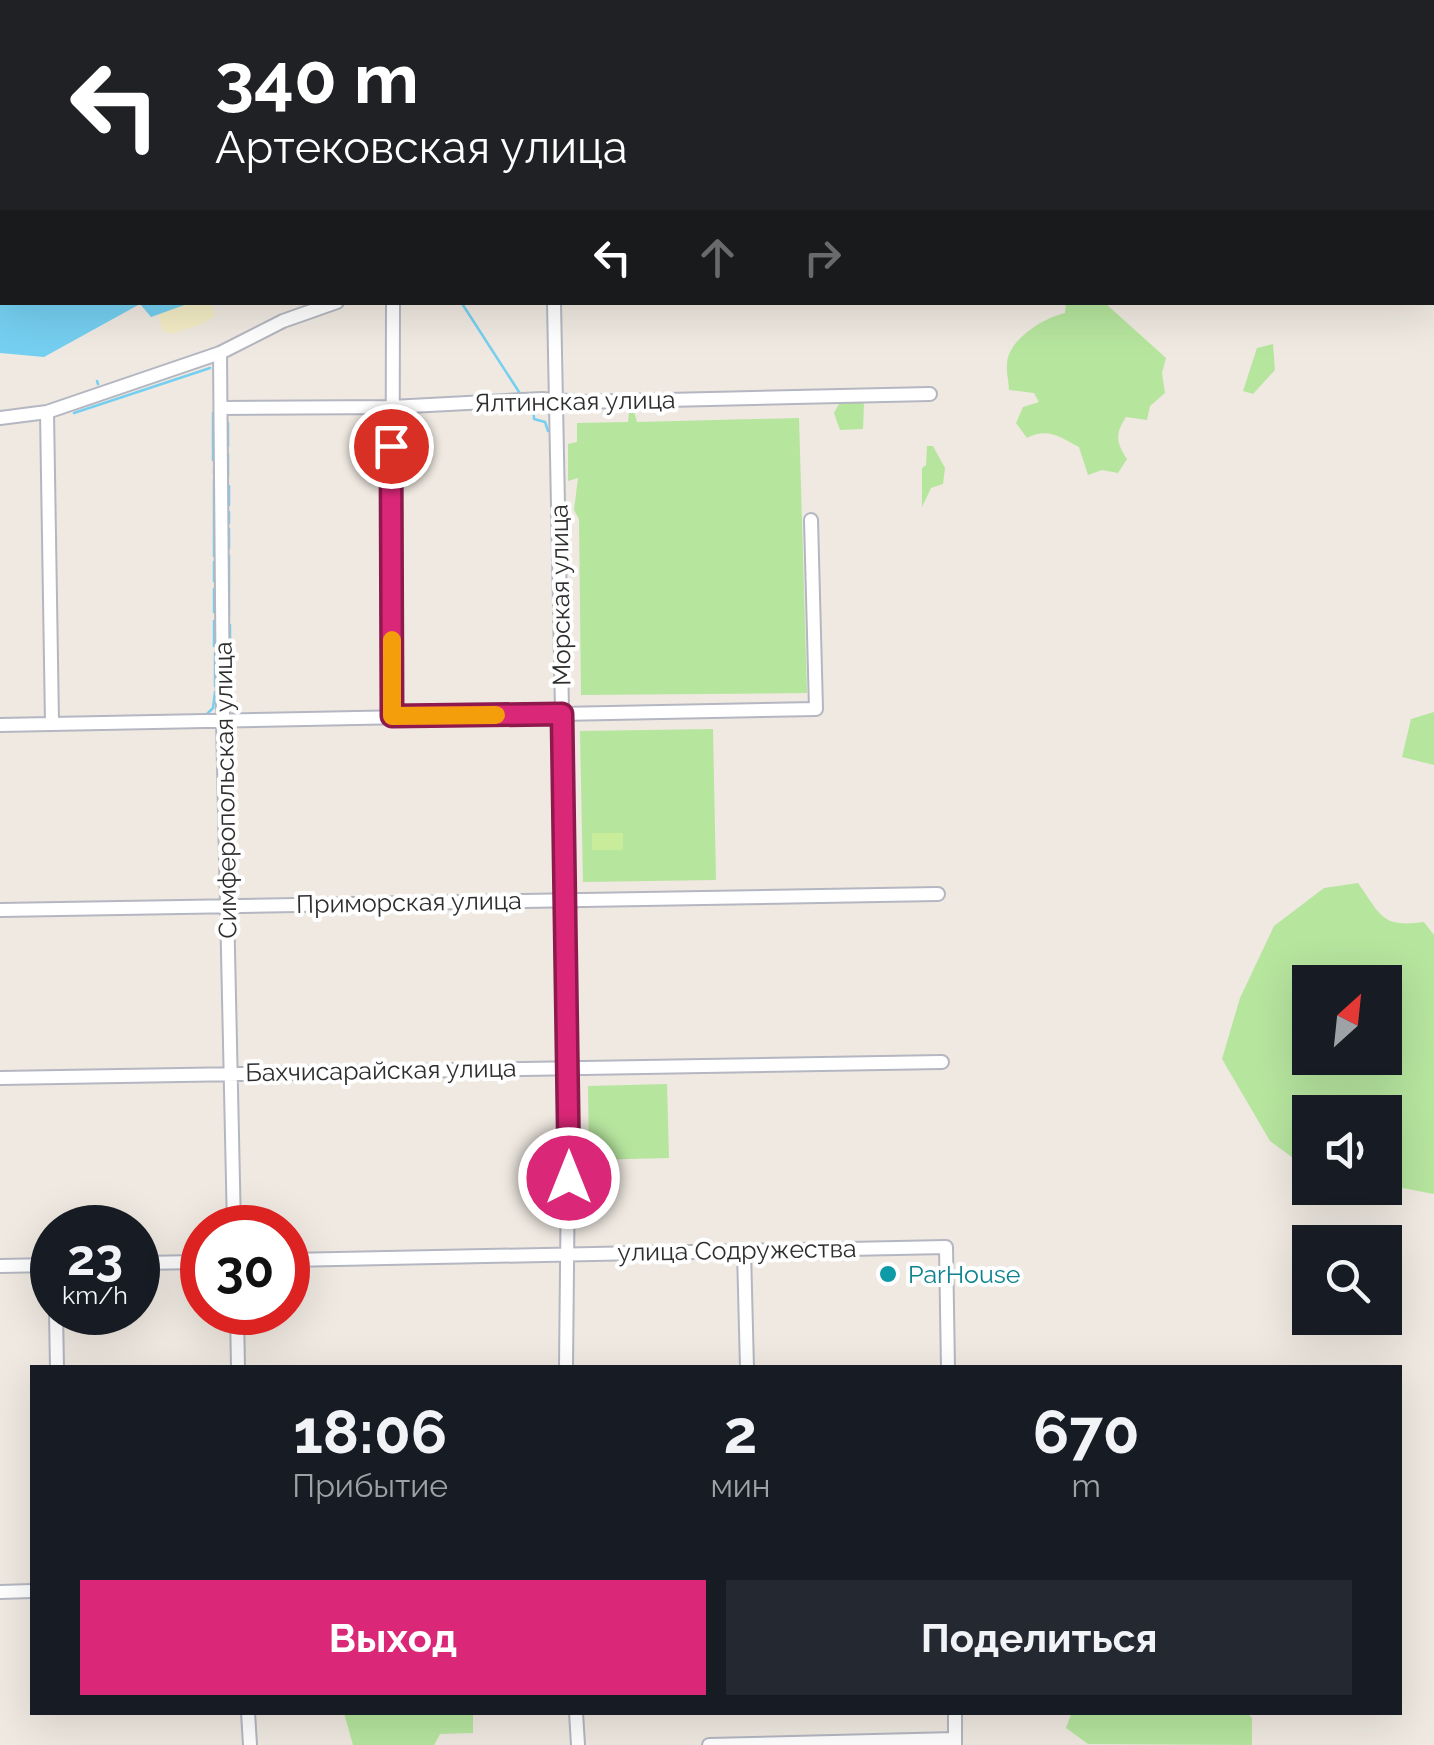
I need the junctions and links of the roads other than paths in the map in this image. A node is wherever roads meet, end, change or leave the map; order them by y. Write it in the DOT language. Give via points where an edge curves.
graph roads {
  1 [pos="328,305"];
  2 [pos="393,305"];
  3 [pos="554,305"];
  4 [pos="220,353"];
  5 [pos="930,394"];
  6 [pos="557,399"];
  7 [pos="391,407"];
  8 [pos="221,408"];
  9 [pos="47,412"];
  10 [pos="0,418"];
  11 [pos="811,520"];
  12 [pos="562,714"];
  13 [pos="392,716"];
  14 [pos="223,720"];
  15 [pos="52,723"];
  16 [pos="0,724"];
  17 [pos="938,894"];
  18 [pos="565,899"];
  19 [pos="226,906"];
  20 [pos="0,910"];
  21 [pos="942,1062"];
  22 [pos="568,1067"];
  23 [pos="231,1072"];
  24 [pos="0,1078"];
  25 [pos="234,1205"];
  26 [pos="744,1251"];
  27 [pos="569,1252"];
  28 [pos="310,1259"];
  29 [pos="30,1265"];
  30 [pos="0,1266"];
  31 [pos="56,1335"];
  32 [pos="237,1335"];
  33 [pos="57,1365"];
  34 [pos="238,1365"];
  35 [pos="566,1365"];
  36 [pos="747,1365"];
  37 [pos="948,1365"];
  38 [pos="30,1591"];
  39 [pos="0,1592"];
  40 [pos="248,1715"];
  41 [pos="576,1715"];
  42 [pos="954,1715"];
  43 [pos="955,1742"];
  44 [pos="250,1745"];
  45 [pos="578,1745"];
  46 [pos="710,1745"];
  1 -- 4 [label="street"];
  2 -- 7 [label="street"];
  3 -- 6 [label="street, Морская улица"];
  4 -- 8 [label="street, Симферопольская улица"];
  4 -- 9 [label="street"];
  5 -- 6 [label="street, Ялтинская улица"];
  6 -- 7 [label="street, Ялтинская улица"];
  6 -- 12 [label="street, Морская улица"];
  7 -- 8 [label="street, Ялтинская улица"];
  7 -- 13 [label="street"];
  8 -- 14 [label="street, Симферопольская улица"];
  9 -- 10 [label="street"];
  9 -- 15 [label="street"];
  11 -- 12 [label="street" via="816,710"];
  12 -- 13 [label="street"];
  12 -- 18 [label="street, Морская улица"];
  13 -- 14 [label="street"];
  14 -- 15 [label="street"];
  14 -- 19 [label="street, Симферопольская улица"];
  15 -- 16 [label="street"];
  17 -- 18 [label="street, Приморская улица"];
  18 -- 19 [label="street, Приморская улица"];
  18 -- 22 [label="street, Морская улица"];
  19 -- 20 [label="street, Приморская улица"];
  19 -- 23 [label="street, Симферопольская улица"];
  21 -- 22 [label="street, Бахчисарайская улица"];
  22 -- 23 [label="street, Бахчисарайская улица"];
  22 -- 27 [label="street, Морская улица"];
  23 -- 24 [label="street, Бахчисарайская улица"];
  23 -- 25 [label="street, Симферопольская улица"];
  26 -- 27 [label="street, улица Содружества"];
  26 -- 36 [label="street"];
  26 -- 37 [label="street, улица Содружества" via="946,1246"];
  27 -- 28 [label="street, улица Содружества"];
  27 -- 35 [label="street, Морская улица"];
  29 -- 30 [label="street"];
  31 -- 33 [label="street"];
  32 -- 34 [label="street"];
  38 -- 39 [label="street"];
  40 -- 44 [label="street"];
  41 -- 45 [label="street"];
  42 -- 43 [label="street"];
  43 -- 46 [label="street"];
}
